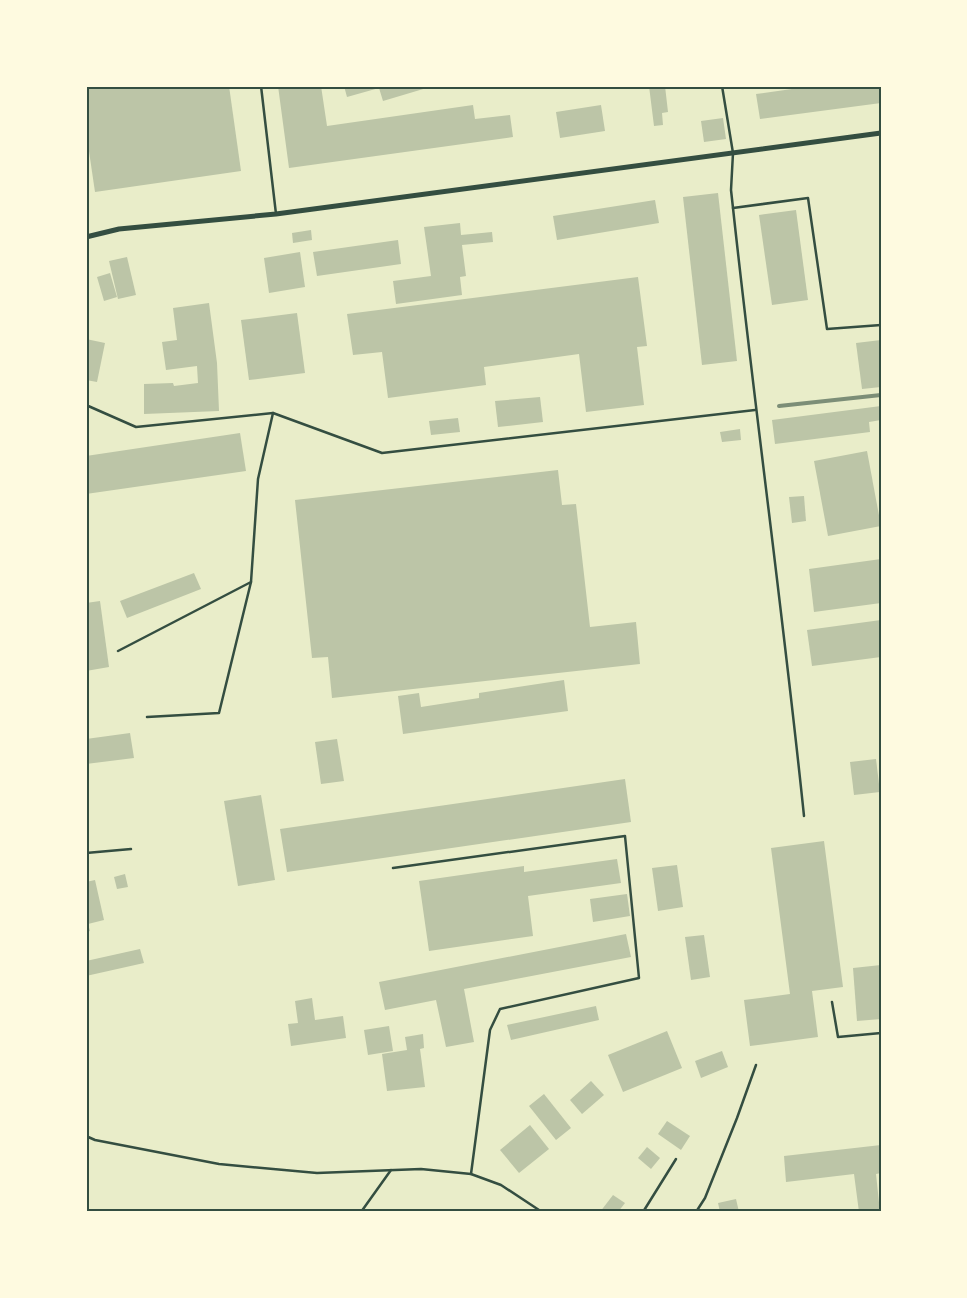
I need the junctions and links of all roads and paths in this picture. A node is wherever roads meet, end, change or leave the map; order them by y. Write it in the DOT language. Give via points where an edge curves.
graph roads {
  1 [pos="261,86"];
  2 [pos="722,86"];
  3 [pos="881,133"];
  4 [pos="732,154"];
  5 [pos="733,208"];
  6 [pos="276,214"];
  7 [pos="86,237"];
  8 [pos="881,325"];
  9 [pos="86,405"];
  10 [pos="755,410"];
  11 [pos="273,413"];
  12 [pos="252,582"];
  13 [pos="118,651"];
  14 [pos="147,717"];
  15 [pos="804,816"];
  16 [pos="131,849"];
  17 [pos="86,853"];
  18 [pos="393,868"];
  19 [pos="832,1002"];
  20 [pos="881,1033"];
  21 [pos="756,1065"];
  22 [pos="86,1136"];
  23 [pos="676,1159"];
  24 [pos="390,1170"];
  25 [pos="471,1174"];
  26 [pos="361,1212"];
  27 [pos="542,1212"];
  28 [pos="643,1212"];
  29 [pos="696,1212"];
  1 -- 6 [label="lane"];
  2 -- 4 [label="lane"];
  3 -- 4 [label="street"];
  4 -- 5 [label="lane"];
  4 -- 6 [label="street"];
  5 -- 8 [label="lane" via="808,198 827,329"];
  5 -- 10 [label="lane"];
  6 -- 7 [label="street" via="119,229"];
  9 -- 11 [label="lane" via="136,427"];
  10 -- 11 [label="lane" via="382,453"];
  10 -- 15 [label="lane"];
  11 -- 12 [label="lane" via="258,479"];
  12 -- 13 [label="lane"];
  12 -- 14 [label="lane" via="219,713"];
  16 -- 17 [label="lane"];
  18 -- 25 [label="lane" via="625,836 639,978 500,1009 490,1030"];
  19 -- 20 [label="lane" via="838,1038"];
  21 -- 29 [label="lane" via="734,1127 705,1198"];
  22 -- 24 [label="lane" via="220,1164 317,1173"];
  23 -- 28 [label="lane"];
  24 -- 25 [label="lane" via="421,1169"];
  24 -- 26 [label="lane"];
  25 -- 27 [label="lane" via="501,1185"];
}
